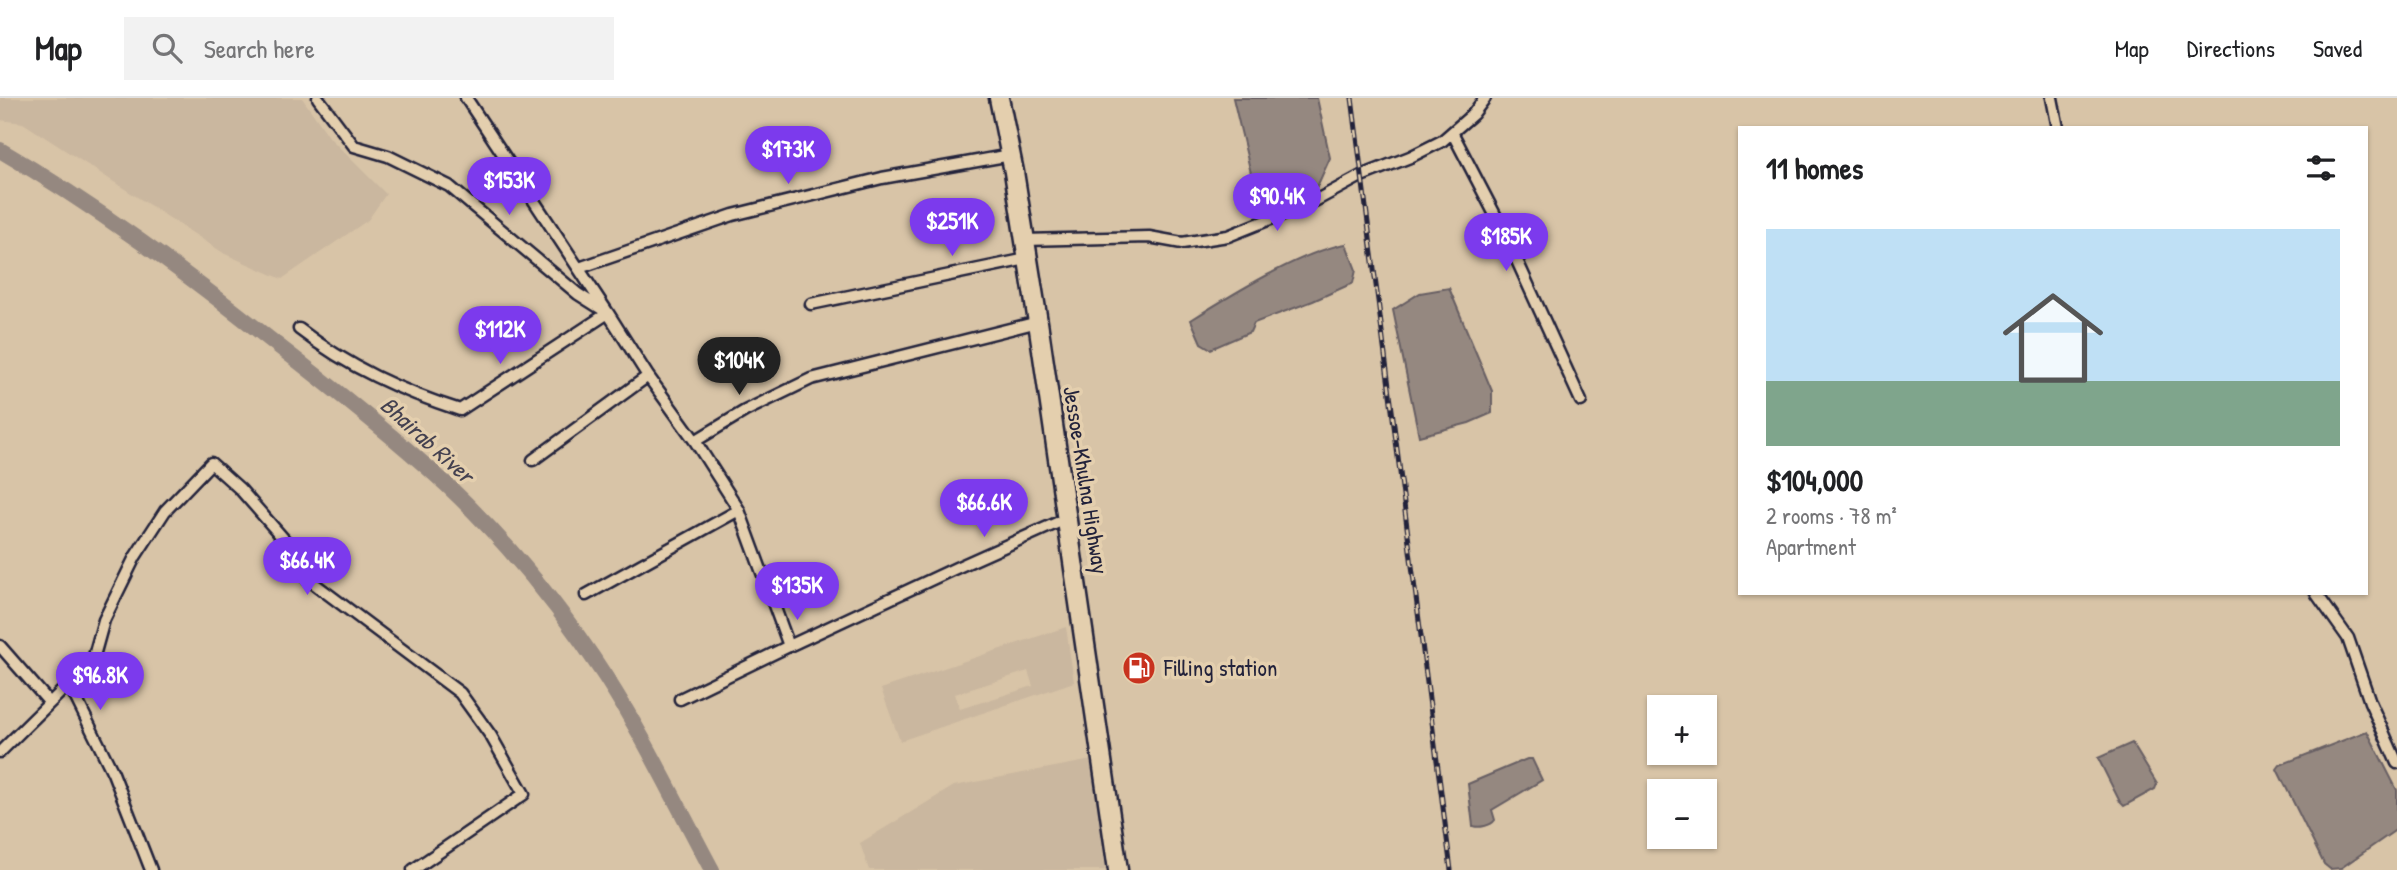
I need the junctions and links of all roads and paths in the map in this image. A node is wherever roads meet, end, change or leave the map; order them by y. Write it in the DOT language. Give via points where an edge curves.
graph roads {
  1 [pos="318,98"];
  2 [pos="466,98"];
  3 [pos="999,98"];
  4 [pos="1485,98"];
  5 [pos="2052,98"];
  6 [pos="2058,126"];
  7 [pos="1453,134"];
  8 [pos="1011,155"];
  9 [pos="1024,240"];
  10 [pos="1027,259"];
  11 [pos="579,268"];
  12 [pos="811,304"];
  13 [pos="608,313"];
  14 [pos="1038,322"];
  15 [pos="299,329"];
  16 [pos="648,376"];
  17 [pos="1581,401"];
  18 [pos="695,441"];
  19 [pos="533,460"];
  20 [pos="739,510"];
  21 [pos="1068,518"];
  22 [pos="586,595"];
  23 [pos="2317,595"];
  24 [pos="0,646"];
  25 [pos="789,646"];
  26 [pos="69,684"];
  27 [pos="680,699"];
  28 [pos="49,702"];
  29 [pos="0,752"];
  30 [pos="2397,763"];
  31 [pos="151,870"];
  32 [pos="413,870"];
  33 [pos="1118,870"];
  1 -- 13 [label="street" via="354,146 388,156 449,186 578,294"];
  2 -- 11 [label="street"];
  3 -- 8 [label="highway, Jessoe-Khulna Highway"];
  4 -- 7 [label="street"];
  5 -- 6 [label="street"];
  7 -- 9 [label="street" via="1313,202 1228,236 1182,243 1149,237"];
  7 -- 17 [label="street" via="1504,232"];
  8 -- 9 [label="highway, Jessoe-Khulna Highway"];
  8 -- 11 [label="street" via="882,178 733,215"];
  9 -- 10 [label="highway, Jessoe-Khulna Highway"];
  10 -- 12 [label="street"];
  10 -- 14 [label="highway, Jessoe-Khulna Highway"];
  11 -- 13 [label="street"];
  13 -- 15 [label="street" via="460,410 374,377"];
  13 -- 16 [label="street"];
  14 -- 18 [label="street" via="811,379"];
  14 -- 21 [label="highway, Jessoe-Khulna Highway"];
  16 -- 18 [label="street"];
  16 -- 19 [label="street"];
  18 -- 20 [label="street"];
  20 -- 22 [label="street"];
  20 -- 25 [label="street"];
  21 -- 25 [label="street"];
  21 -- 33 [label="highway, Jessoe-Khulna Highway"];
  23 -- 30 [label="street" via="2348,638"];
  24 -- 28 [label="street"];
  25 -- 27 [label="street"];
  26 -- 28 [label="street"];
  26 -- 31 [label="street" via="113,773"];
  26 -- 32 [label="street" via="94,656 104,620 142,546 165,511 211,463 296,553 308,579 460,693 524,794"];
  28 -- 29 [label="street"];
}
